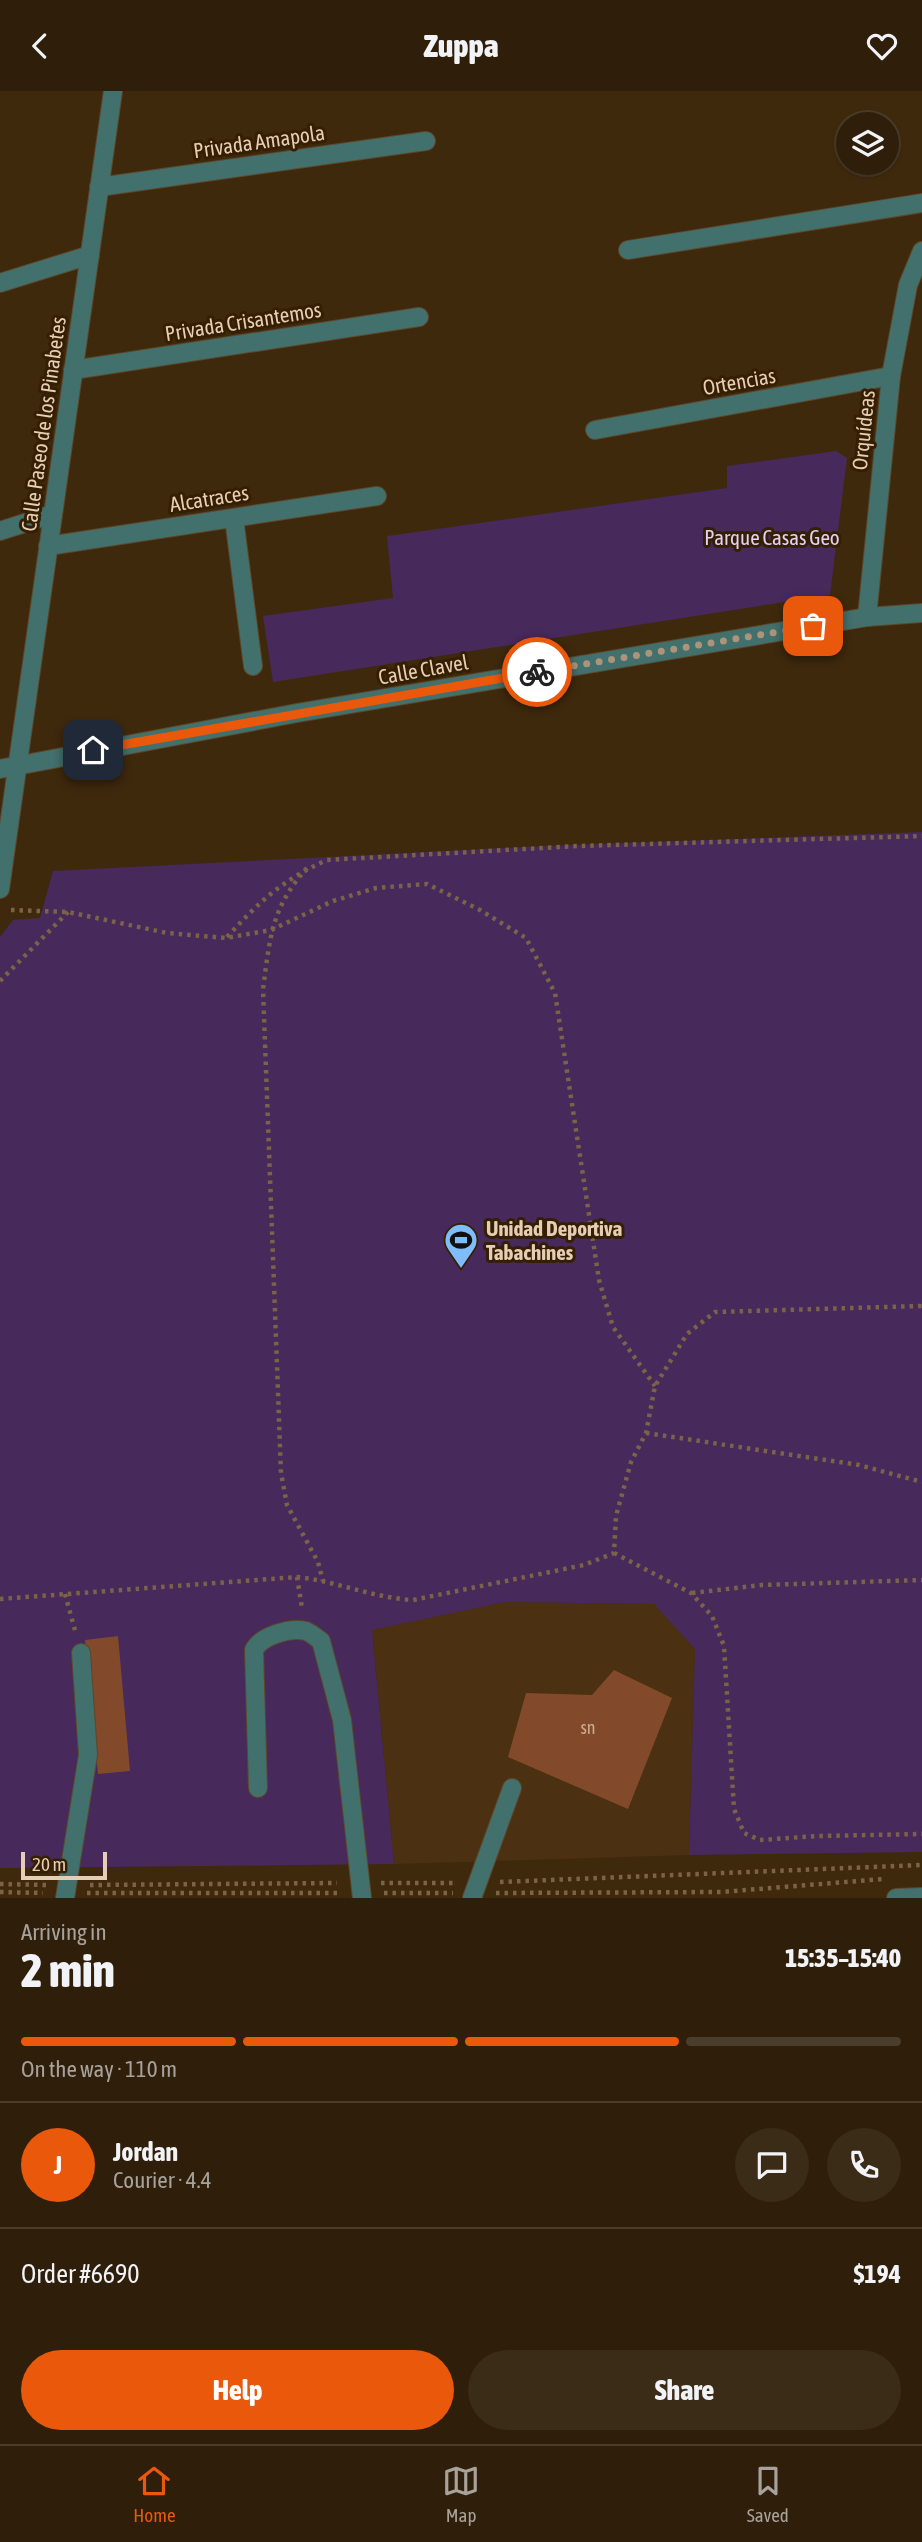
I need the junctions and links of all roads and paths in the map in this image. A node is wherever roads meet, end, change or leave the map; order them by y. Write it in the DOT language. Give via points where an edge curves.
graph roads {
  1 [pos="113,91"];
  2 [pos="426,141"];
  3 [pos="99,187"];
  4 [pos="922,203"];
  5 [pos="628,250"];
  6 [pos="922,251"];
  7 [pos="90,255"];
  8 [pos="0,283"];
  9 [pos="419,317"];
  10 [pos="74,370"];
  11 [pos="891,376"];
  12 [pos="595,430"];
  13 [pos="377,496"];
  14 [pos="53,514"];
  15 [pos="234,518"];
  16 [pos="0,531"];
  17 [pos="48,546"];
  18 [pos="922,613"];
  19 [pos="867,617"];
  20 [pos="253,666"];
  21 [pos="8,766"];
  22 [pos="922,836"];
  23 [pos="307,869"];
  24 [pos="0,888"];
  25 [pos="0,910"];
  26 [pos="68,912"];
  27 [pos="271,930"];
  28 [pos="226,938"];
  29 [pos="0,981"];
  30 [pos="922,1306"];
  31 [pos="655,1386"];
  32 [pos="646,1433"];
  33 [pos="922,1482"];
  34 [pos="614,1553"];
  35 [pos="296,1577"];
  36 [pos="922,1580"];
  37 [pos="323,1581"];
  38 [pos="691,1593"];
  39 [pos="65,1594"];
  40 [pos="0,1599"];
  41 [pos="305,1631"];
  42 [pos="81,1653"];
  43 [pos="258,1788"];
  44 [pos="512,1788"];
  45 [pos="922,1834"];
  46 [pos="922,1897"];
  47 [pos="65,1898"];
  48 [pos="362,1898"];
  49 [pos="472,1898"];
  50 [pos="895,1898"];
  1 -- 3 [label="street, Calle Paseo de los Pinabetes"];
  2 -- 3 [label="street, Privada Amapola"];
  3 -- 7 [label="street, Calle Paseo de los Pinabetes"];
  4 -- 5 [label="street"];
  6 -- 11 [label="street, Orquídeas" via="908,285"];
  7 -- 8 [label="street"];
  7 -- 10 [label="street, Calle Paseo de los Pinabetes"];
  9 -- 10 [label="street, Privada Crisantemos"];
  10 -- 14 [label="street, Calle Paseo de los Pinabetes"];
  11 -- 12 [label="street, Ortencias"];
  11 -- 19 [label="street, Orquídeas"];
  13 -- 15 [label="street, Alcatraces"];
  14 -- 16 [label="street"];
  14 -- 17 [label="street, Calle Paseo de los Pinabetes"];
  15 -- 17 [label="street, Alcatraces"];
  15 -- 20 [label="street"];
  17 -- 21 [label="street, Calle Paseo de los Pinabetes"];
  18 -- 19 [label="street, Calle Clavel"];
  19 -- 21 [label="street, Calle Clavel"];
  21 -- 24 [label="street, Calle Paseo de los Pinabetes"];
  22 -- 23 [label="path" via="375,855 327,860"];
  23 -- 27 [label="path" via="288,890"];
  23 -- 28 [label="path" via="261,900"];
  25 -- 26 [label="path"];
  26 -- 28 [label="path" via="167,933"];
  26 -- 29 [label="path"];
  27 -- 28 [label="path"];
  27 -- 31 [label="path" via="333,901 376,888 427,884 526,938 555,993 598,1280 613,1327"];
  27 -- 37 [label="path" via="262,989 281,1473 287,1506 318,1562"];
  30 -- 31 [label="path" via="715,1312 687,1334"];
  31 -- 32 [label="path"];
  32 -- 33 [label="path" via="859,1465"];
  32 -- 34 [label="path" via="631,1462 616,1516"];
  34 -- 37 [label="path" via="584,1565 413,1600 390,1599"];
  34 -- 38 [label="path"];
  35 -- 37 [label="path"];
  35 -- 39 [label="path"];
  35 -- 41 [label="path"];
  36 -- 38 [label="path" via="762,1585"];
  38 -- 45 [label="path" via="712,1616 724,1646 734,1809 744,1833 760,1840"];
  39 -- 40 [label="path"];
  39 -- 42 [label="path"];
  41 -- 43 [label="street" via="268,1635 254,1650"];
  41 -- 48 [label="street" via="321,1641 342,1720"];
  42 -- 47 [label="street" via="89,1755"];
  44 -- 49 [label="street"];
  46 -- 50 [label="street"];
}
